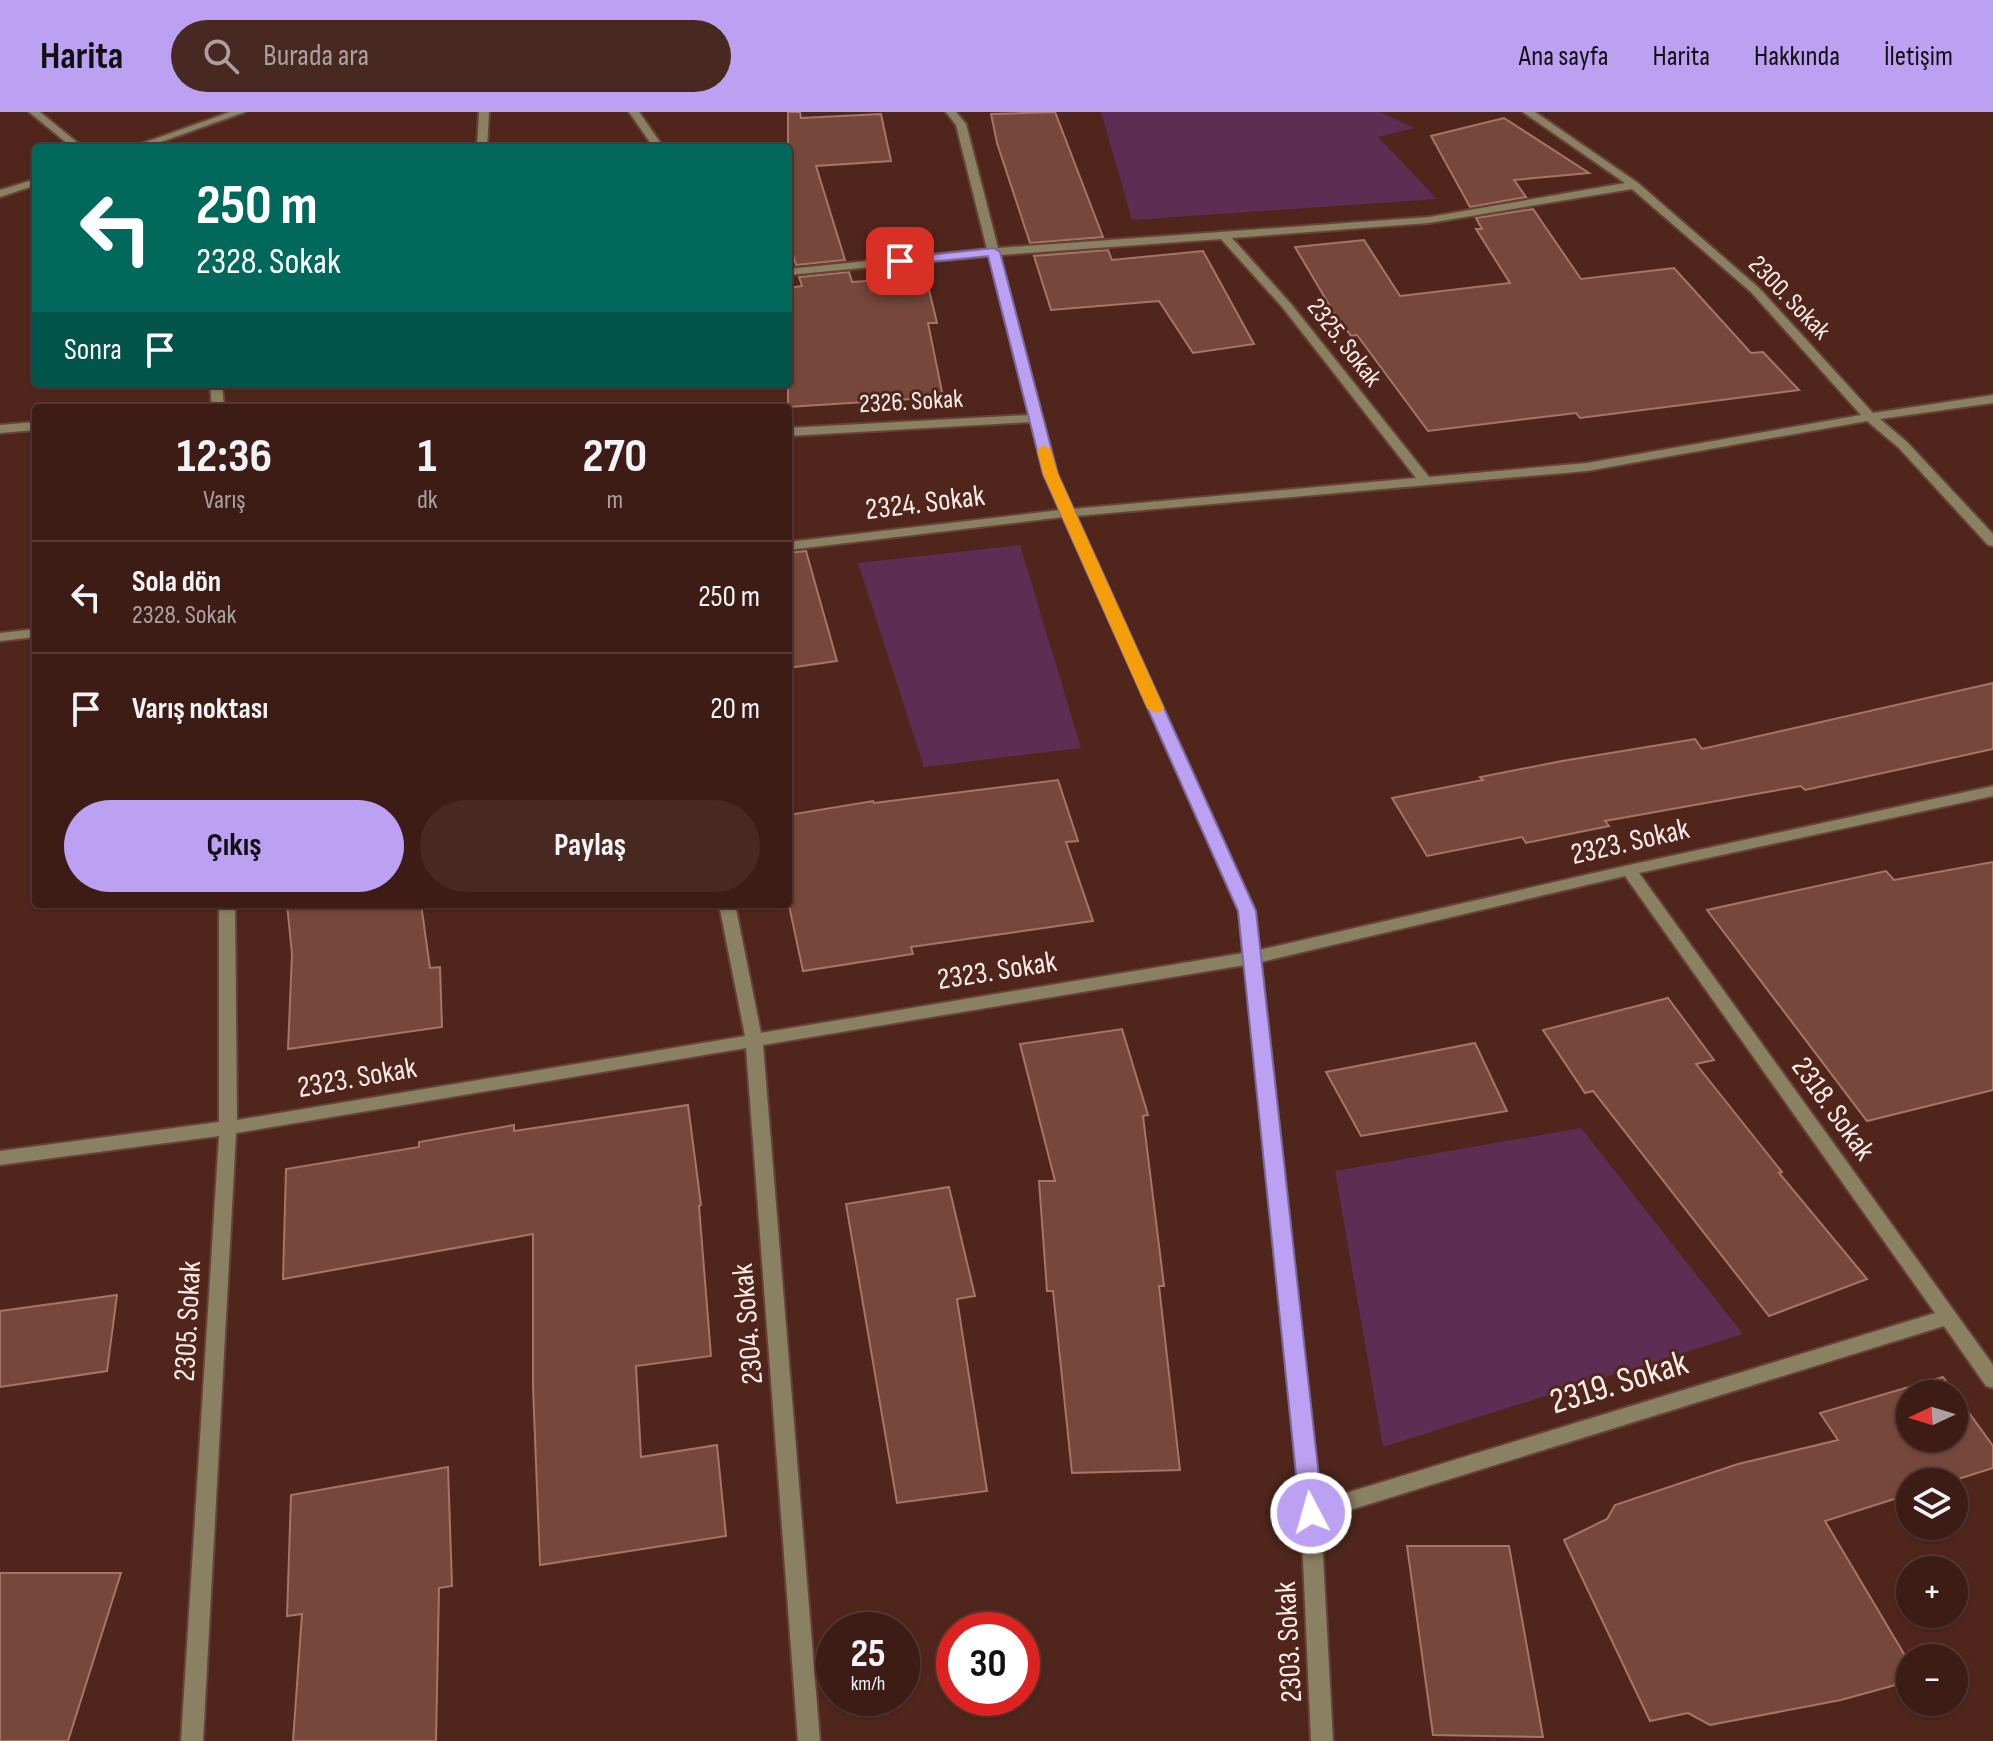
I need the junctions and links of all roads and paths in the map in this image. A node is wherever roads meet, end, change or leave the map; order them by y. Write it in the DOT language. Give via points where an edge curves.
graph roads {
  1 [pos="34,112"];
  2 [pos="240,112"];
  3 [pos="484,112"];
  4 [pos="634,112"];
  5 [pos="951,112"];
  6 [pos="1528,112"];
  7 [pos="74,144"];
  8 [pos="146,144"];
  9 [pos="482,144"];
  10 [pos="656,144"];
  11 [pos="32,183"];
  12 [pos="1634,185"];
  13 [pos="0,194"];
  14 [pos="1224,235"];
  15 [pos="994,252"];
  16 [pos="792,272"];
  17 [pos="1993,399"];
  18 [pos="1870,417"];
  19 [pos="1036,418"];
  20 [pos="32,426"];
  21 [pos="0,429"];
  22 [pos="792,432"];
  23 [pos="1425,481"];
  24 [pos="1068,513"];
  25 [pos="1993,542"];
  26 [pos="792,546"];
  27 [pos="32,633"];
  28 [pos="0,637"];
  29 [pos="1993,791"];
  30 [pos="1629,870"];
  31 [pos="227,908"];
  32 [pos="728,908"];
  33 [pos="1251,958"];
  34 [pos="754,1038"];
  35 [pos="228,1128"];
  36 [pos="0,1158"];
  37 [pos="1947,1317"];
  38 [pos="1993,1380"];
  39 [pos="1311,1513"];
  40 [pos="192,1741"];
  41 [pos="809,1741"];
  42 [pos="1322,1741"];
  1 -- 7 [label="street"];
  2 -- 8 [label="street"];
  3 -- 9 [label="street"];
  4 -- 10 [label="street"];
  5 -- 15 [label="street, 2303. Sokak" via="961,124"];
  6 -- 12 [label="street, 2300. Sokak"];
  11 -- 13 [label="street"];
  12 -- 14 [label="street" via="1429,220"];
  12 -- 18 [label="street, 2300. Sokak" via="1755,290"];
  14 -- 15 [label="street"];
  14 -- 23 [label="street, 2325. Sokak"];
  15 -- 16 [label="street"];
  15 -- 19 [label="street, 2303. Sokak"];
  17 -- 18 [label="street, 2324. Sokak"];
  18 -- 23 [label="street, 2324. Sokak" via="1587,467"];
  18 -- 25 [label="street, 2300. Sokak"];
  19 -- 22 [label="street, 2326. Sokak"];
  19 -- 24 [label="street, 2303. Sokak" via="1050,474"];
  20 -- 21 [label="street"];
  23 -- 24 [label="street, 2324. Sokak"];
  24 -- 26 [label="street, 2324. Sokak"];
  24 -- 33 [label="street, 2303. Sokak" via="1247,911"];
  27 -- 28 [label="street"];
  29 -- 30 [label="street, 2323. Sokak"];
  30 -- 33 [label="street, 2323. Sokak"];
  30 -- 37 [label="street, 2318. Sokak"];
  31 -- 35 [label="street, 2305. Sokak"];
  32 -- 34 [label="street, 2304. Sokak"];
  33 -- 34 [label="street, 2323. Sokak"];
  33 -- 39 [label="street, 2303. Sokak"];
  34 -- 35 [label="street, 2323. Sokak"];
  34 -- 41 [label="street, 2304. Sokak"];
  35 -- 36 [label="street, 2323. Sokak"];
  35 -- 40 [label="street, 2305. Sokak"];
  37 -- 38 [label="street, 2318. Sokak"];
  37 -- 39 [label="street, 2319. Sokak"];
  39 -- 42 [label="street, 2303. Sokak"];
}
